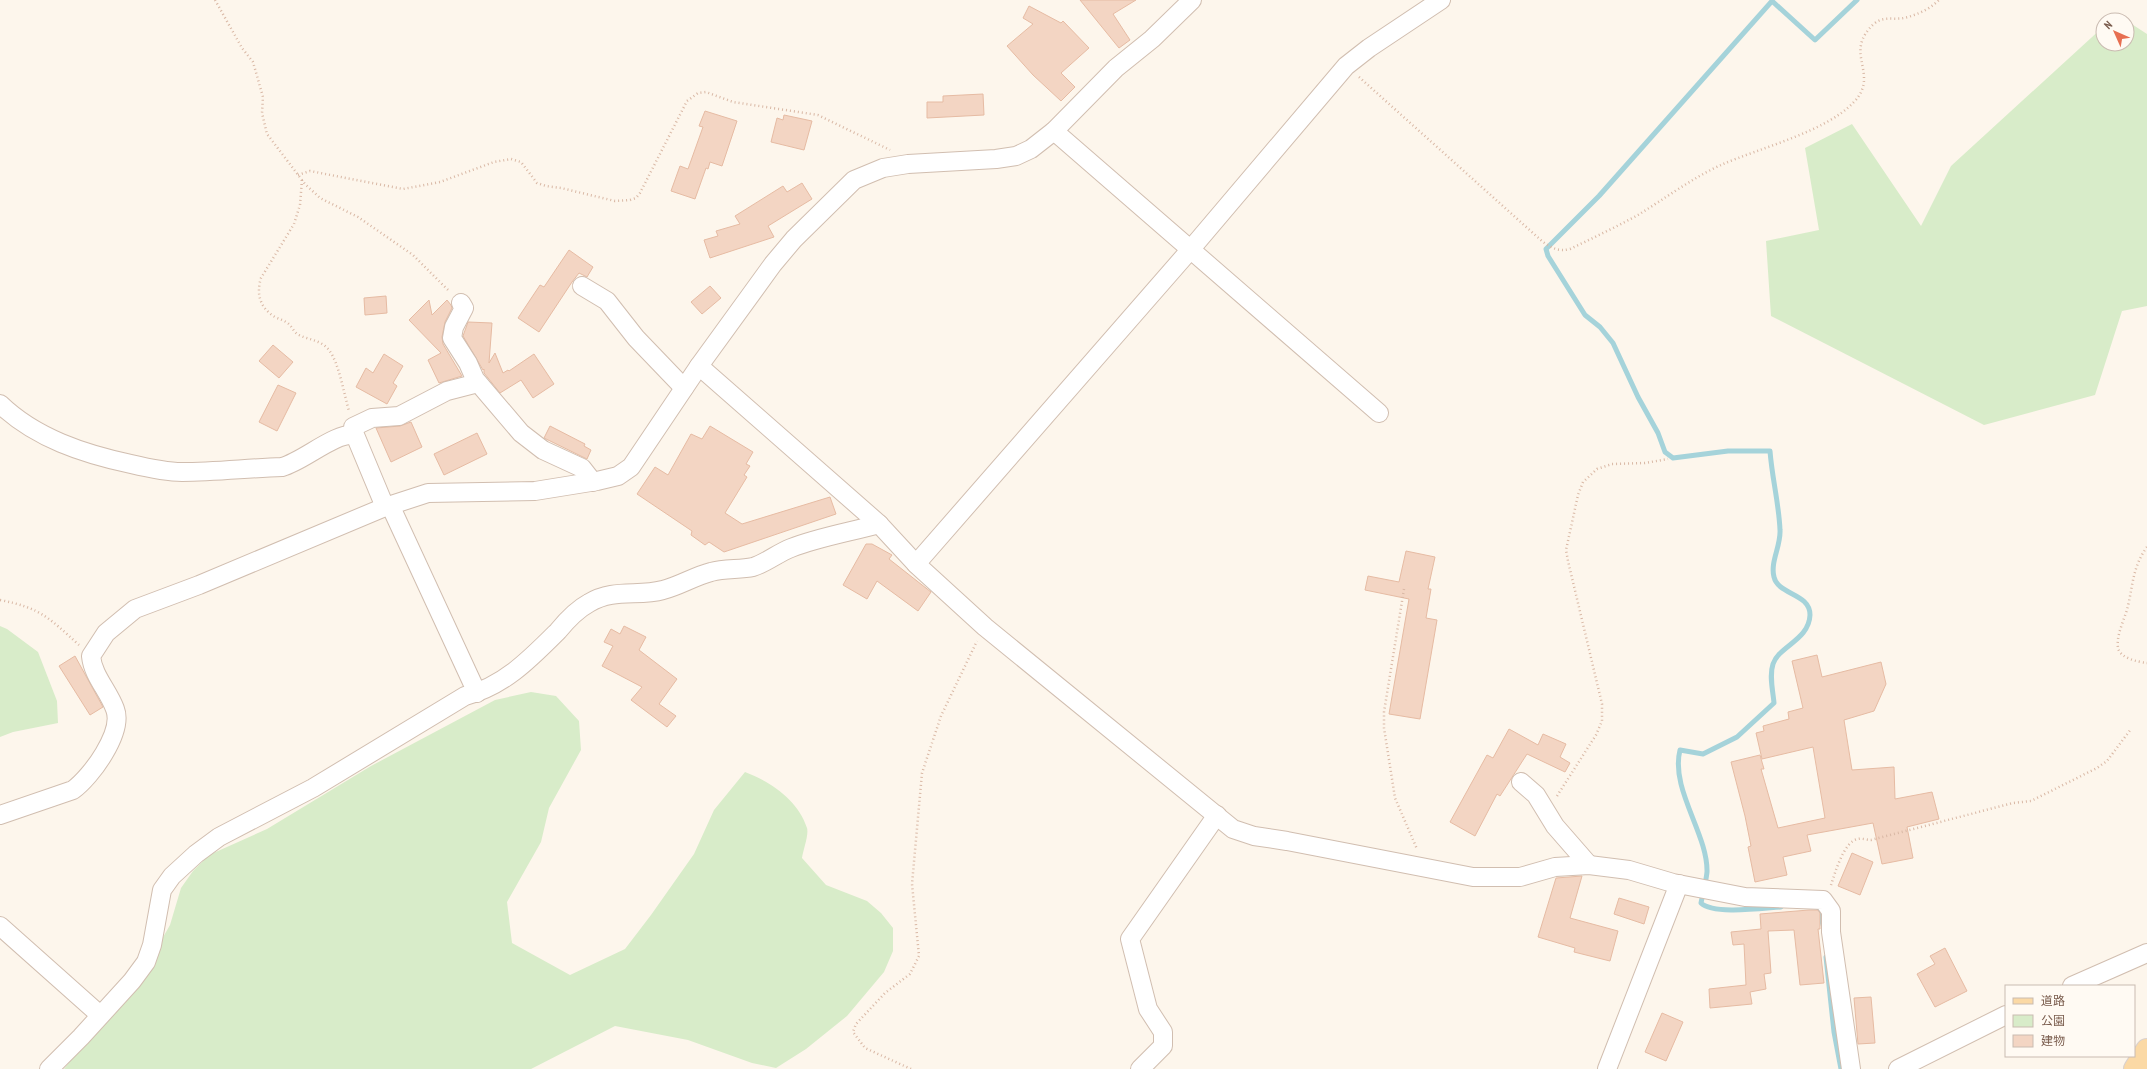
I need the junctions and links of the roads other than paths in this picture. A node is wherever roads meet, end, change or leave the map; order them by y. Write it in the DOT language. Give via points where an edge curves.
graph roads {
  1 [pos="1192,0"];
  2 [pos="1442,0"];
  3 [pos="1054,131"];
  4 [pos="1190,250"];
  5 [pos="582,286"];
  6 [pos="461,303"];
  7 [pos="699,366"];
  8 [pos="478,383"];
  9 [pos="684,388"];
  10 [pos="0,404"];
  11 [pos="1379,413"];
  12 [pos="353,427"];
  13 [pos="593,482"];
  14 [pos="387,506"];
  15 [pos="879,524"];
  16 [pos="916,564"];
  17 [pos="477,693"];
  18 [pos="1521,782"];
  19 [pos="0,815"];
  20 [pos="1217,815"];
  21 [pos="1589,865"];
  22 [pos="1679,884"];
  23 [pos="0,926"];
  24 [pos="2147,953"];
  25 [pos="2074,985"];
  26 [pos="100,1015"];
  27 [pos="2005,1016"];
  28 [pos="2147,1050"];
  29 [pos="49,1069"];
  30 [pos="1140,1069"];
  31 [pos="1607,1069"];
  32 [pos="1851,1069"];
  33 [pos="1898,1069"];
  34 [pos="2135,1069"];
  1 -- 3 [label="street" via="1152,39 1116,68"];
  2 -- 4 [label="street" via="1346,66"];
  3 -- 4 [label="street"];
  3 -- 7 [label="street" via="1031,149 1016,156 974,162 908,164 883,168 854,180 818,214 773,264"];
  4 -- 11 [label="street"];
  4 -- 16 [label="street"];
  5 -- 9 [label="street" via="607,301 636,338"];
  6 -- 8 [label="street" via="464,308 454,327 452,338"];
  7 -- 9 [label="street"];
  7 -- 15 [label="street"];
  8 -- 12 [label="street" via="447,391 399,416 372,418"];
  8 -- 13 [label="street" via="528,440 582,468"];
  9 -- 13 [label="street" via="631,467 618,476"];
  10 -- 14 [label="street" via="12,416 36,430 92,455 159,470 180,472 282,467 293,464 323,445 346,435 355,435"];
  13 -- 14 [label="street" via="535,491 428,493"];
  14 -- 17 [label="street"];
  14 -- 19 [label="street" via="135,609 106,634 91,656 92,664 117,717 110,742 73,790"];
  15 -- 16 [label="street"];
  15 -- 17 [label="street" via="792,548 753,567 710,572 662,590 618,593 601,597 573,614 517,671"];
  16 -- 20 [label="street" via="985,627"];
  17 -- 26 [label="street" via="465,696 313,788 219,837 196,854 172,876 162,890 152,946 146,962"];
  18 -- 21 [label="street" via="1536,795 1556,826"];
  20 -- 21 [label="street" via="1233,829 1254,836 1473,877 1520,877 1555,867"];
  20 -- 30 [label="street" via="1130,939 1148,1009 1163,1032 1163,1046"];
  21 -- 22 [label="street" via="1629,870"];
  22 -- 31 [label="street"];
  22 -- 32 [label="street" via="1745,897 1786,900 1818,898 1826,902 1831,911 1831,932"];
  23 -- 26 [label="street"];
  24 -- 25 [label="street"];
  26 -- 29 [label="street"];
  27 -- 33 [label="street"];
  28 -- 34 [label="main road"];
}
